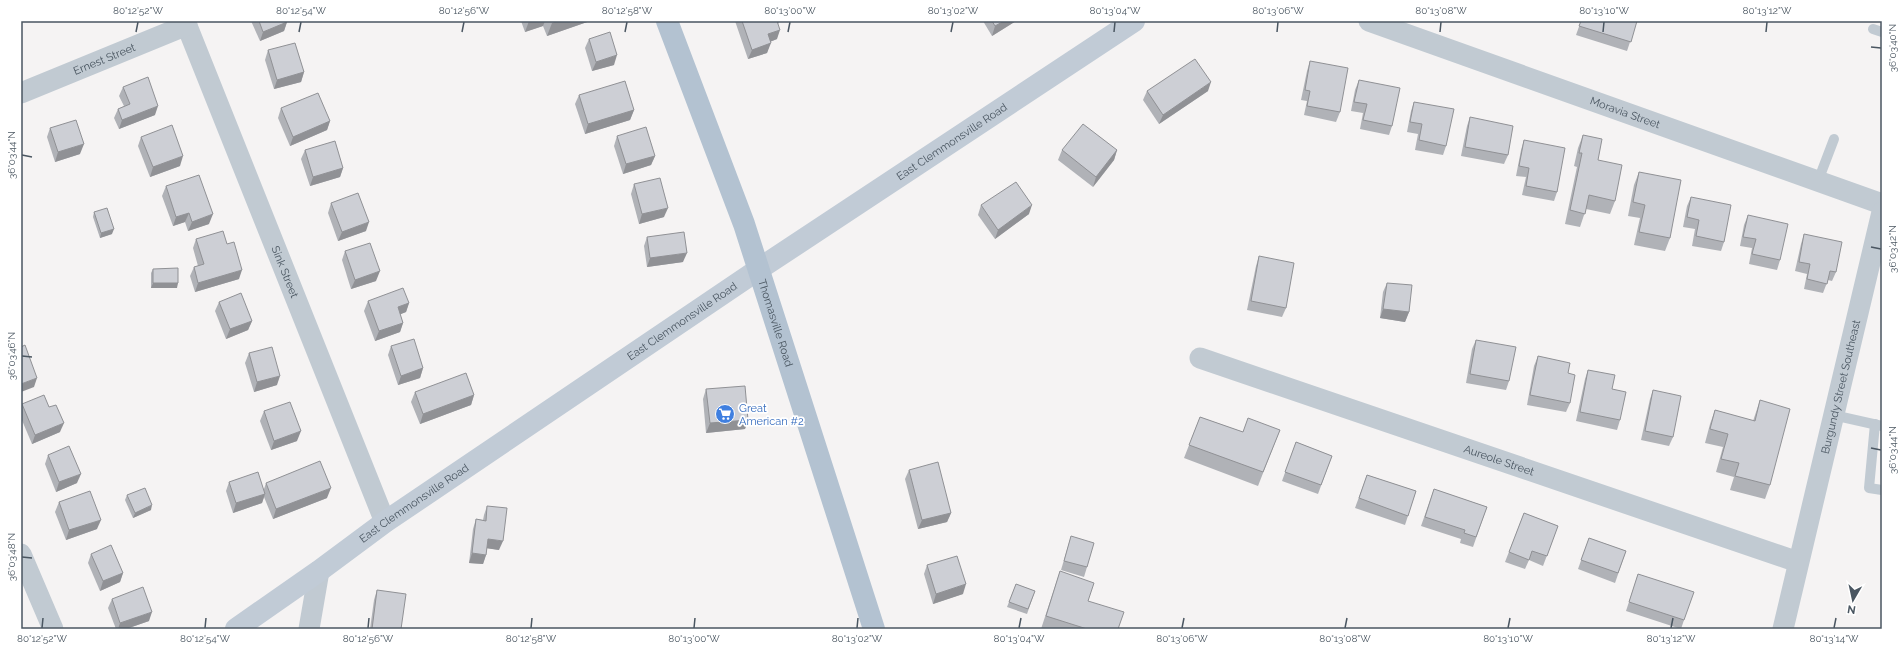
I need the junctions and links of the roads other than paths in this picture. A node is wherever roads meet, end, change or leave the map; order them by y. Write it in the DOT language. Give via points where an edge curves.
graph roads {
  1 [pos="667,21"];
  2 [pos="1134,21"];
  3 [pos="1369,21"];
  4 [pos="186,23"];
  5 [pos="21,93"];
  6 [pos="1834,139"];
  7 [pos="1818,181"];
  8 [pos="1882,204"];
  9 [pos="1882,212"];
  10 [pos="759,269"];
  11 [pos="1200,358"];
  12 [pos="1833,414"];
  13 [pos="1878,425"];
  14 [pos="1882,490"];
  15 [pos="385,522"];
  16 [pos="21,554"];
  17 [pos="1798,562"];
  18 [pos="319,571"];
  19 [pos="52,629"];
  20 [pos="236,629"];
  21 [pos="309,629"];
  22 [pos="874,629"];
  23 [pos="1783,629"];
  1 -- 10 [label="main road, Thomasville Road"];
  2 -- 10 [label="main road, East Clemmonsville Road"];
  3 -- 7 [label="street, Moravia Street"];
  4 -- 5 [label="street, Ernest Street"];
  4 -- 15 [label="street, Sink Street"];
  6 -- 7 [label="lane"];
  7 -- 8 [label="street, Moravia Street"];
  9 -- 12 [label="street, Burgundy Street Southeast"];
  10 -- 15 [label="main road, East Clemmonsville Road"];
  10 -- 22 [label="main road, Thomasville Road"];
  11 -- 17 [label="street, Aureole Street"];
  12 -- 13 [label="lane"];
  12 -- 17 [label="street, Burgundy Street Southeast"];
  13 -- 14 [label="lane" via="1869,488"];
  15 -- 18 [label="main road, East Clemmonsville Road"];
  16 -- 19 [label="street"];
  17 -- 23 [label="street, Burgundy Street Southeast"];
  18 -- 20 [label="main road, East Clemmonsville Road"];
  18 -- 21 [label="street"];
}
